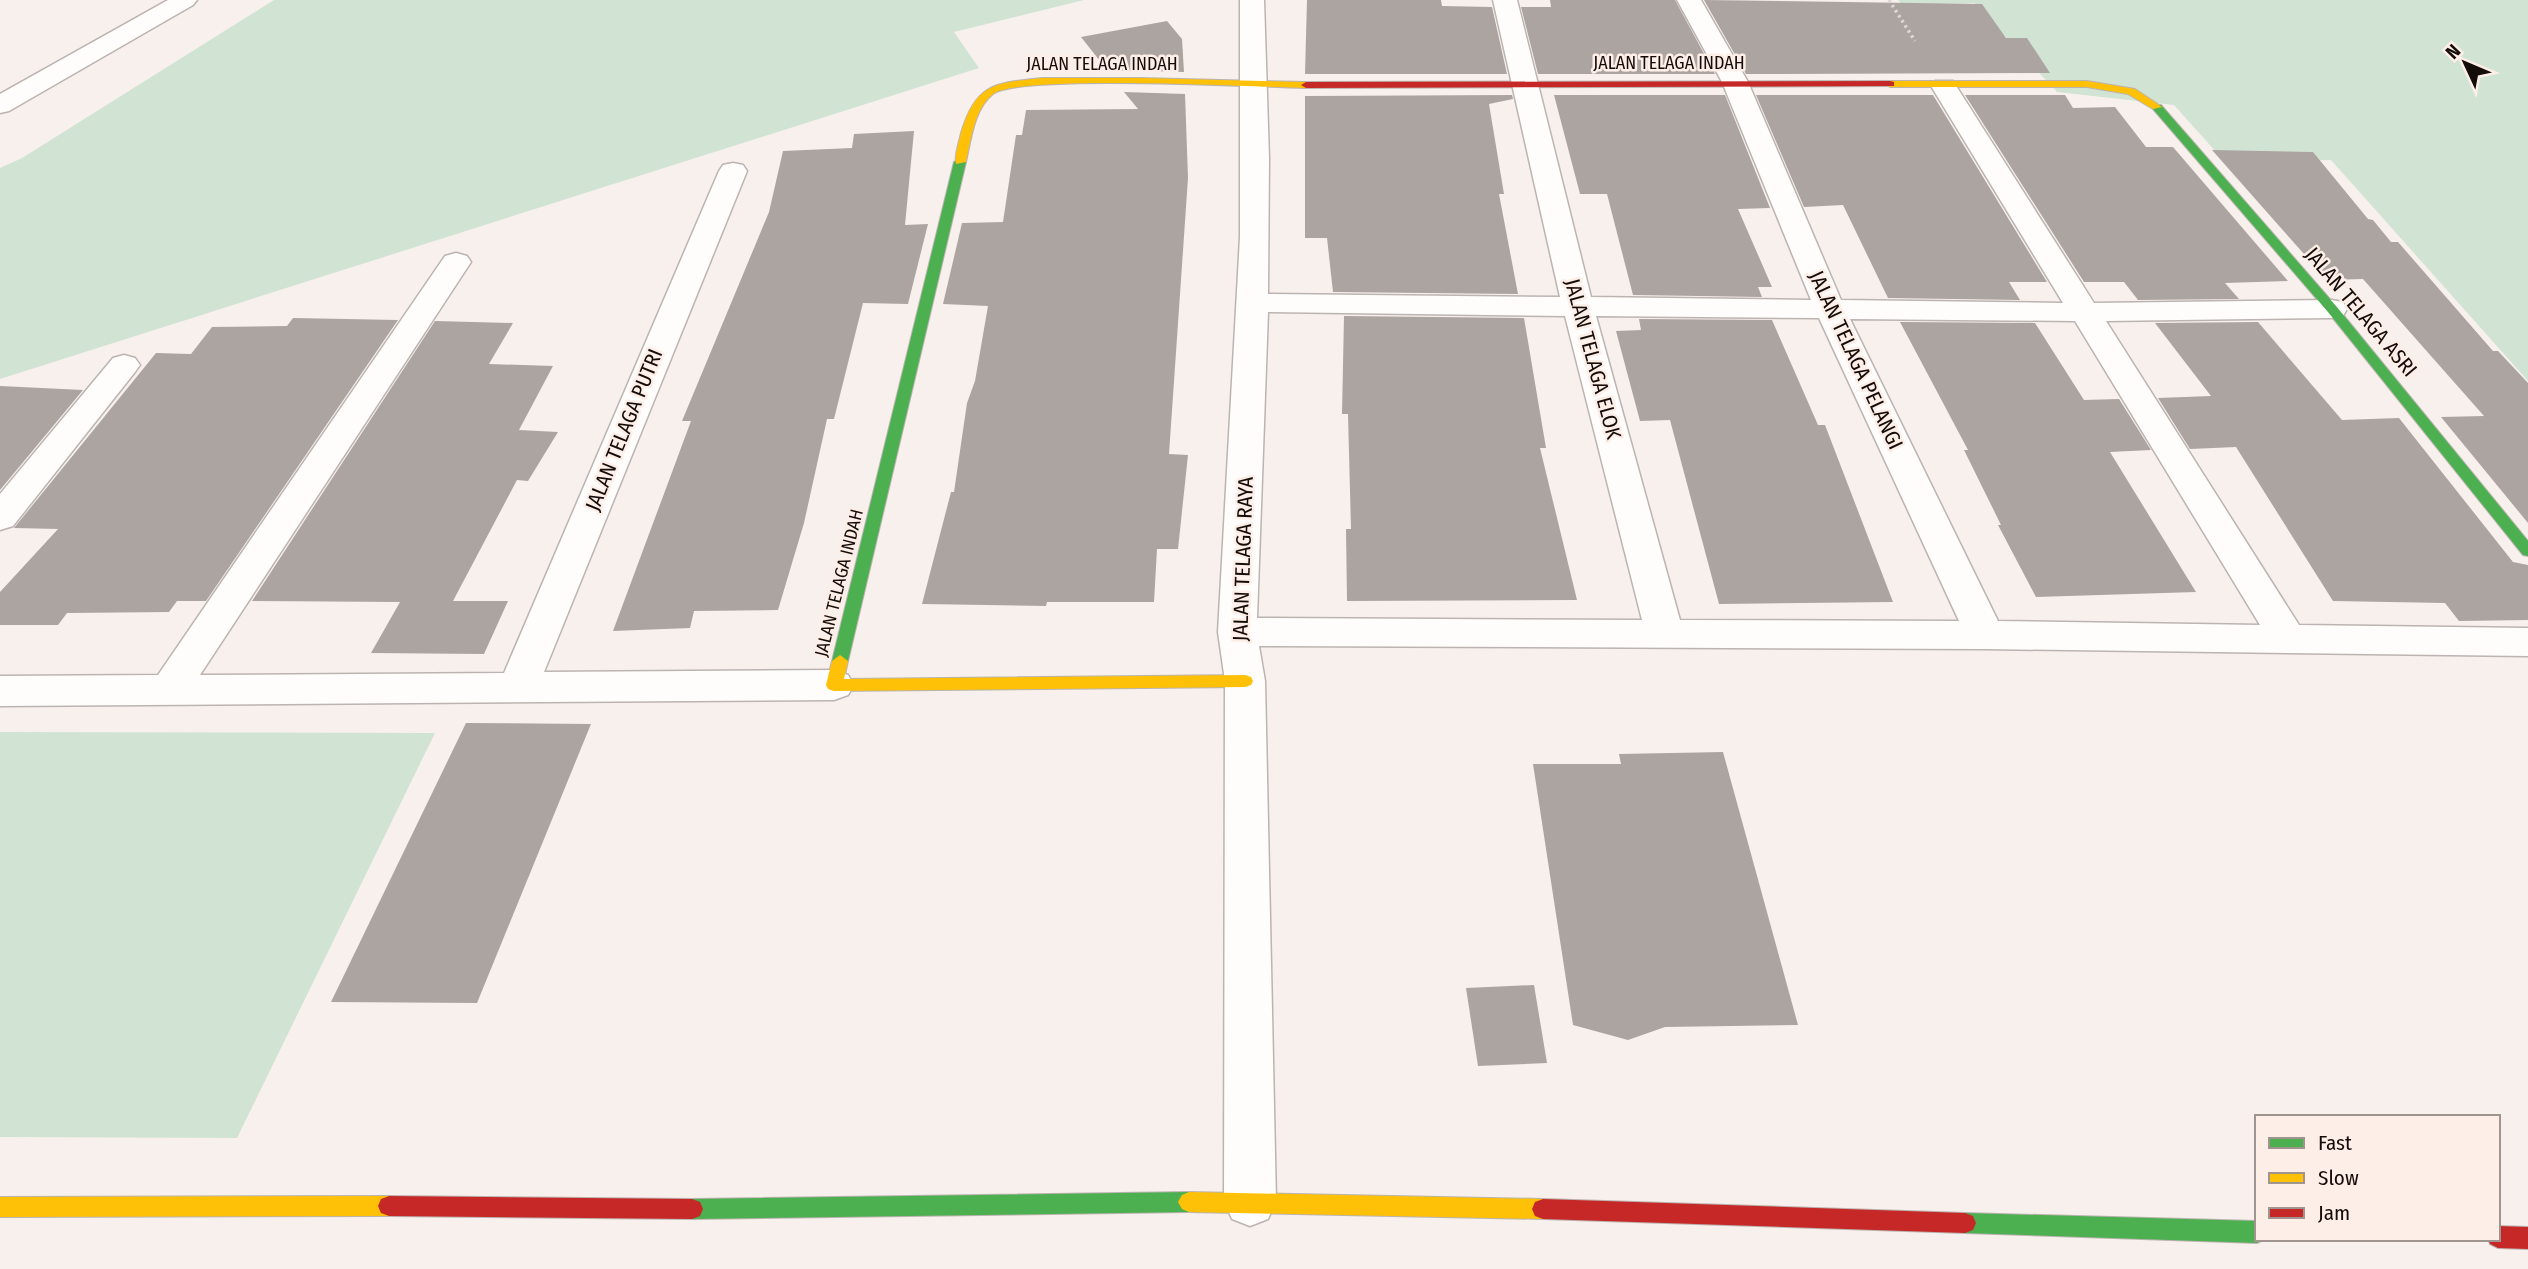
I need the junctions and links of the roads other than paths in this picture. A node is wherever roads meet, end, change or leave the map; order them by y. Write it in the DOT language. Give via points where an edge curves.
graph roads {
  1 [pos="185,0"];
  2 [pos="1252,0"];
  3 [pos="1505,0"];
  4 [pos="1689,0"];
  5 [pos="1735,82"];
  6 [pos="1523,83"];
  7 [pos="1256,85"];
  8 [pos="1944,86"];
  9 [pos="0,105"];
  10 [pos="2155,105"];
  11 [pos="733,171"];
  12 [pos="456,262"];
  13 [pos="1255,303"];
  14 [pos="1578,307"];
  15 [pos="1829,307"];
  16 [pos="2332,309"];
  17 [pos="2083,312"];
  18 [pos="124,365"];
  19 [pos="0,518"];
  20 [pos="2528,551"];
  21 [pos="1237,632"];
  22 [pos="1665,635"];
  23 [pos="1985,635"];
  24 [pos="2290,639"];
  25 [pos="2528,642"];
  26 [pos="1245,681"];
  27 [pos="834,685"];
  28 [pos="170,688"];
  29 [pos="517,689"];
  30 [pos="0,691"];
  31 [pos="1250,1201"];
  32 [pos="0,1207"];
  33 [pos="2255,1232"];
  34 [pos="2500,1237"];
  35 [pos="2528,1238"];
  1 -- 9 [label="street"];
  2 -- 7 [label="street, JALAN TELAGA RAYA"];
  3 -- 6 [label="street, JALAN TELAGA ELOK"];
  4 -- 5 [label="street, JALAN TELAGA PELANGI"];
  5 -- 6 [label="street, JALAN TELAGA INDAH"];
  5 -- 8 [label="street, JALAN TELAGA INDAH"];
  5 -- 15 [label="street, JALAN TELAGA PELANGI"];
  6 -- 7 [label="street, JALAN TELAGA INDAH"];
  6 -- 14 [label="street, JALAN TELAGA ELOK"];
  7 -- 13 [label="street, JALAN TELAGA RAYA"];
  7 -- 27 [label="street, JALAN TELAGA INDAH" via="1010,83 992,89 982,99 970,119"];
  8 -- 10 [label="street, JALAN TELAGA INDAH" via="2110,85 2145,96"];
  8 -- 17 [label="street"];
  10 -- 16 [label="street, JALAN TELAGA ASRI"];
  11 -- 29 [label="street, JALAN TELAGA PUTRI"];
  12 -- 28 [label="street"];
  13 -- 14 [label="street"];
  13 -- 21 [label="street, JALAN TELAGA RAYA"];
  14 -- 15 [label="street"];
  14 -- 22 [label="street, JALAN TELAGA ELOK"];
  15 -- 17 [label="street"];
  15 -- 23 [label="street, JALAN TELAGA PELANGI"];
  16 -- 17 [label="street"];
  16 -- 20 [label="street, JALAN TELAGA ASRI"];
  17 -- 24 [label="street"];
  18 -- 19 [label="street"];
  21 -- 22 [label="street"];
  21 -- 26 [label="street, JALAN TELAGA RAYA"];
  22 -- 23 [label="street"];
  23 -- 24 [label="street"];
  24 -- 25 [label="street"];
  26 -- 27 [label="street, JALAN TELAGA INDAH"];
  26 -- 31 [label="street, JALAN TELAGA RAYA"];
  27 -- 29 [label="street"];
  28 -- 29 [label="street"];
  28 -- 30 [label="street"];
  31 -- 32 [label="street" via="727,1209"];
  31 -- 33 [label="street"];
  34 -- 35 [label="street"];
}
